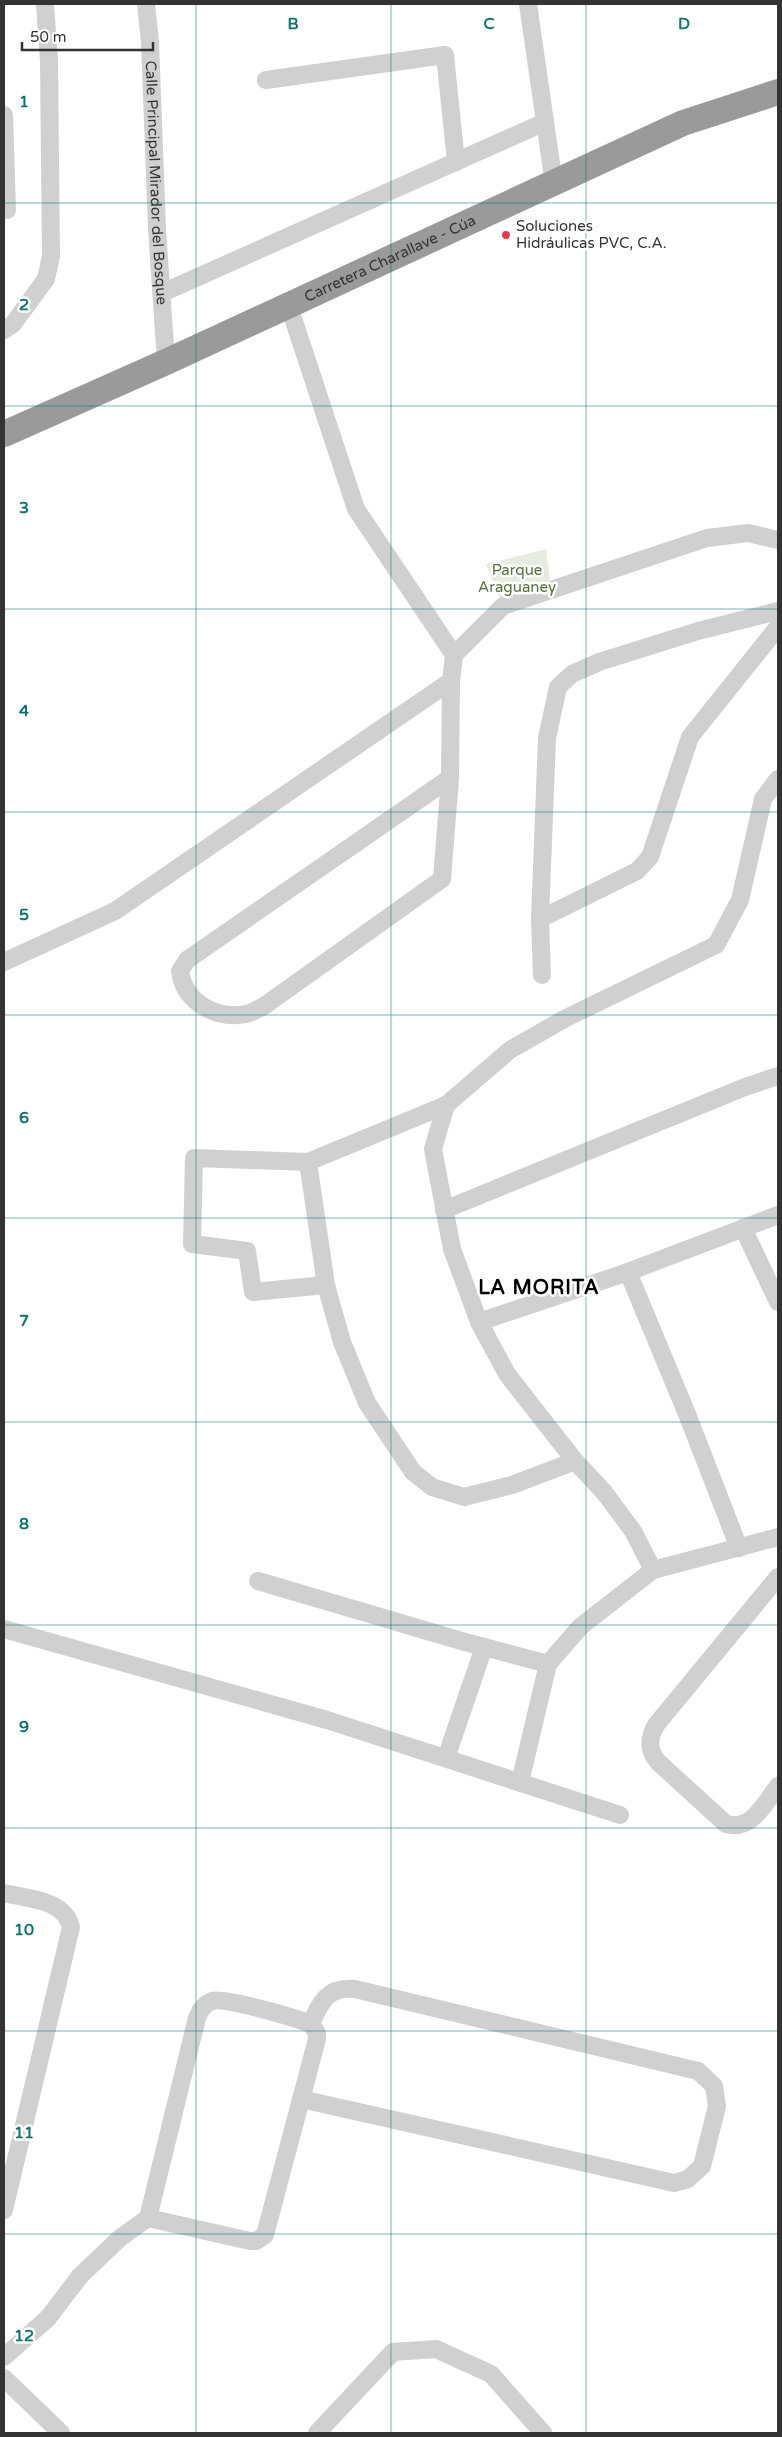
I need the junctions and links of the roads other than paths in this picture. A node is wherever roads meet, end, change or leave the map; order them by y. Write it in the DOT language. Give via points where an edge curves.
graph roads {
  1 [pos="45,4"];
  2 [pos="146,4"];
  3 [pos="528,4"];
  4 [pos="266,80"];
  5 [pos="778,92"];
  6 [pos="4,115"];
  7 [pos="545,122"];
  8 [pos="456,162"];
  9 [pos="554,184"];
  10 [pos="6,210"];
  11 [pos="162,293"];
  12 [pos="289,306"];
  13 [pos="4,330"];
  14 [pos="166,362"];
  15 [pos="4,434"];
  16 [pos="778,540"];
  17 [pos="778,611"];
  18 [pos="778,627"];
  19 [pos="454,655"];
  20 [pos="451,681"];
  21 [pos="450,778"];
  22 [pos="778,779"];
  23 [pos="540,919"];
  24 [pos="4,962"];
  25 [pos="542,975"];
  26 [pos="778,1076"];
  27 [pos="446,1105"];
  28 [pos="308,1162"];
  29 [pos="444,1210"];
  30 [pos="778,1215"];
  31 [pos="743,1228"];
  32 [pos="628,1272"];
  33 [pos="326,1286"];
  34 [pos="778,1302"];
  35 [pos="479,1322"];
  36 [pos="575,1460"];
  37 [pos="778,1537"];
  38 [pos="739,1548"];
  39 [pos="653,1570"];
  40 [pos="778,1577"];
  41 [pos="258,1580"];
  42 [pos="4,1629"];
  43 [pos="484,1647"];
  44 [pos="548,1664"];
  45 [pos="446,1758"];
  46 [pos="520,1782"];
  47 [pos="778,1786"];
  48 [pos="620,1814"];
  49 [pos="4,1893"];
  50 [pos="310,2024"];
  51 [pos="301,2099"];
  52 [pos="4,2210"];
  53 [pos="148,2218"];
  54 [pos="4,2356"];
  55 [pos="4,2378"];
  56 [pos="61,2433"];
  57 [pos="317,2433"];
  58 [pos="542,2433"];
  1 -- 13 [label="street" via="49,62 51,256 46,279 13,324"];
  2 -- 11 [label="street, Calle Principal Mirador del Bosque"];
  3 -- 7 [label="street"];
  4 -- 8 [label="street" via="445,55"];
  5 -- 9 [label="highway, Carretera Charallave - Cúa" via="683,122"];
  6 -- 10 [label="street"];
  7 -- 8 [label="street"];
  7 -- 9 [label="street"];
  8 -- 11 [label="street"];
  9 -- 12 [label="highway, Carretera Charallave - Cúa"];
  11 -- 14 [label="street, Calle Principal Mirador del Bosque"];
  12 -- 14 [label="highway, Carretera Charallave - Cúa"];
  12 -- 19 [label="street" via="356,509"];
  14 -- 15 [label="highway, Carretera Charallave - Cúa"];
  16 -- 19 [label="street" via="748,533 707,538 503,606"];
  17 -- 23 [label="street" via="698,631 599,662 572,674 558,687 547,738"];
  18 -- 23 [label="street" via="690,738 650,857 637,870"];
  19 -- 20 [label="street"];
  20 -- 21 [label="street"];
  20 -- 24 [label="street" via="114,910"];
  21 -- 21 [label="street" via="187,960 180,971 187,992 207,1009 224,1014 249,1014 442,879"];
  22 -- 27 [label="street" via="763,799 740,900 716,945 566,1018 510,1050"];
  23 -- 25 [label="street"];
  26 -- 29 [label="street"];
  27 -- 28 [label="street"];
  27 -- 29 [label="street" via="433,1149"];
  28 -- 33 [label="street"];
  28 -- 33 [label="street" via="194,1158 192,1244 247,1251 253,1292"];
  29 -- 35 [label="street" via="452,1248"];
  30 -- 31 [label="street"];
  31 -- 32 [label="street"];
  31 -- 34 [label="street"];
  32 -- 35 [label="street"];
  32 -- 38 [label="street"];
  33 -- 36 [label="street" via="342,1342 367,1403 413,1472 432,1487 464,1498 512,1485"];
  35 -- 36 [label="street" via="507,1374"];
  36 -- 39 [label="street" via="633,1531"];
  37 -- 38 [label="street"];
  38 -- 39 [label="street"];
  39 -- 44 [label="street" via="580,1627"];
  40 -- 47 [label="street" via="656,1725 650,1740 653,1756 658,1762 726,1824 739,1826 750,1822"];
  41 -- 43 [label="street"];
  42 -- 45 [label="street" via="326,1720"];
  43 -- 44 [label="street"];
  43 -- 45 [label="street"];
  44 -- 46 [label="street"];
  45 -- 46 [label="street"];
  46 -- 48 [label="street"];
  49 -- 52 [label="street" via="60,1908 71,1927"];
  50 -- 51 [label="street" via="317,2033 317,2039"];
  50 -- 51 [label="street" via="327,1995 355,1988 698,2071 714,2086 718,2106 702,2166 688,2179 674,2182"];
  50 -- 53 [label="street" via="226,2001 211,2002 200,2011"];
  51 -- 53 [label="street" via="268,2230 261,2238 250,2241"];
  53 -- 54 [label="street" via="120,2238 80,2276 48,2318"];
  55 -- 56 [label="street"];
  57 -- 58 [label="street" via="393,2352 436,2349 491,2374"];
}
